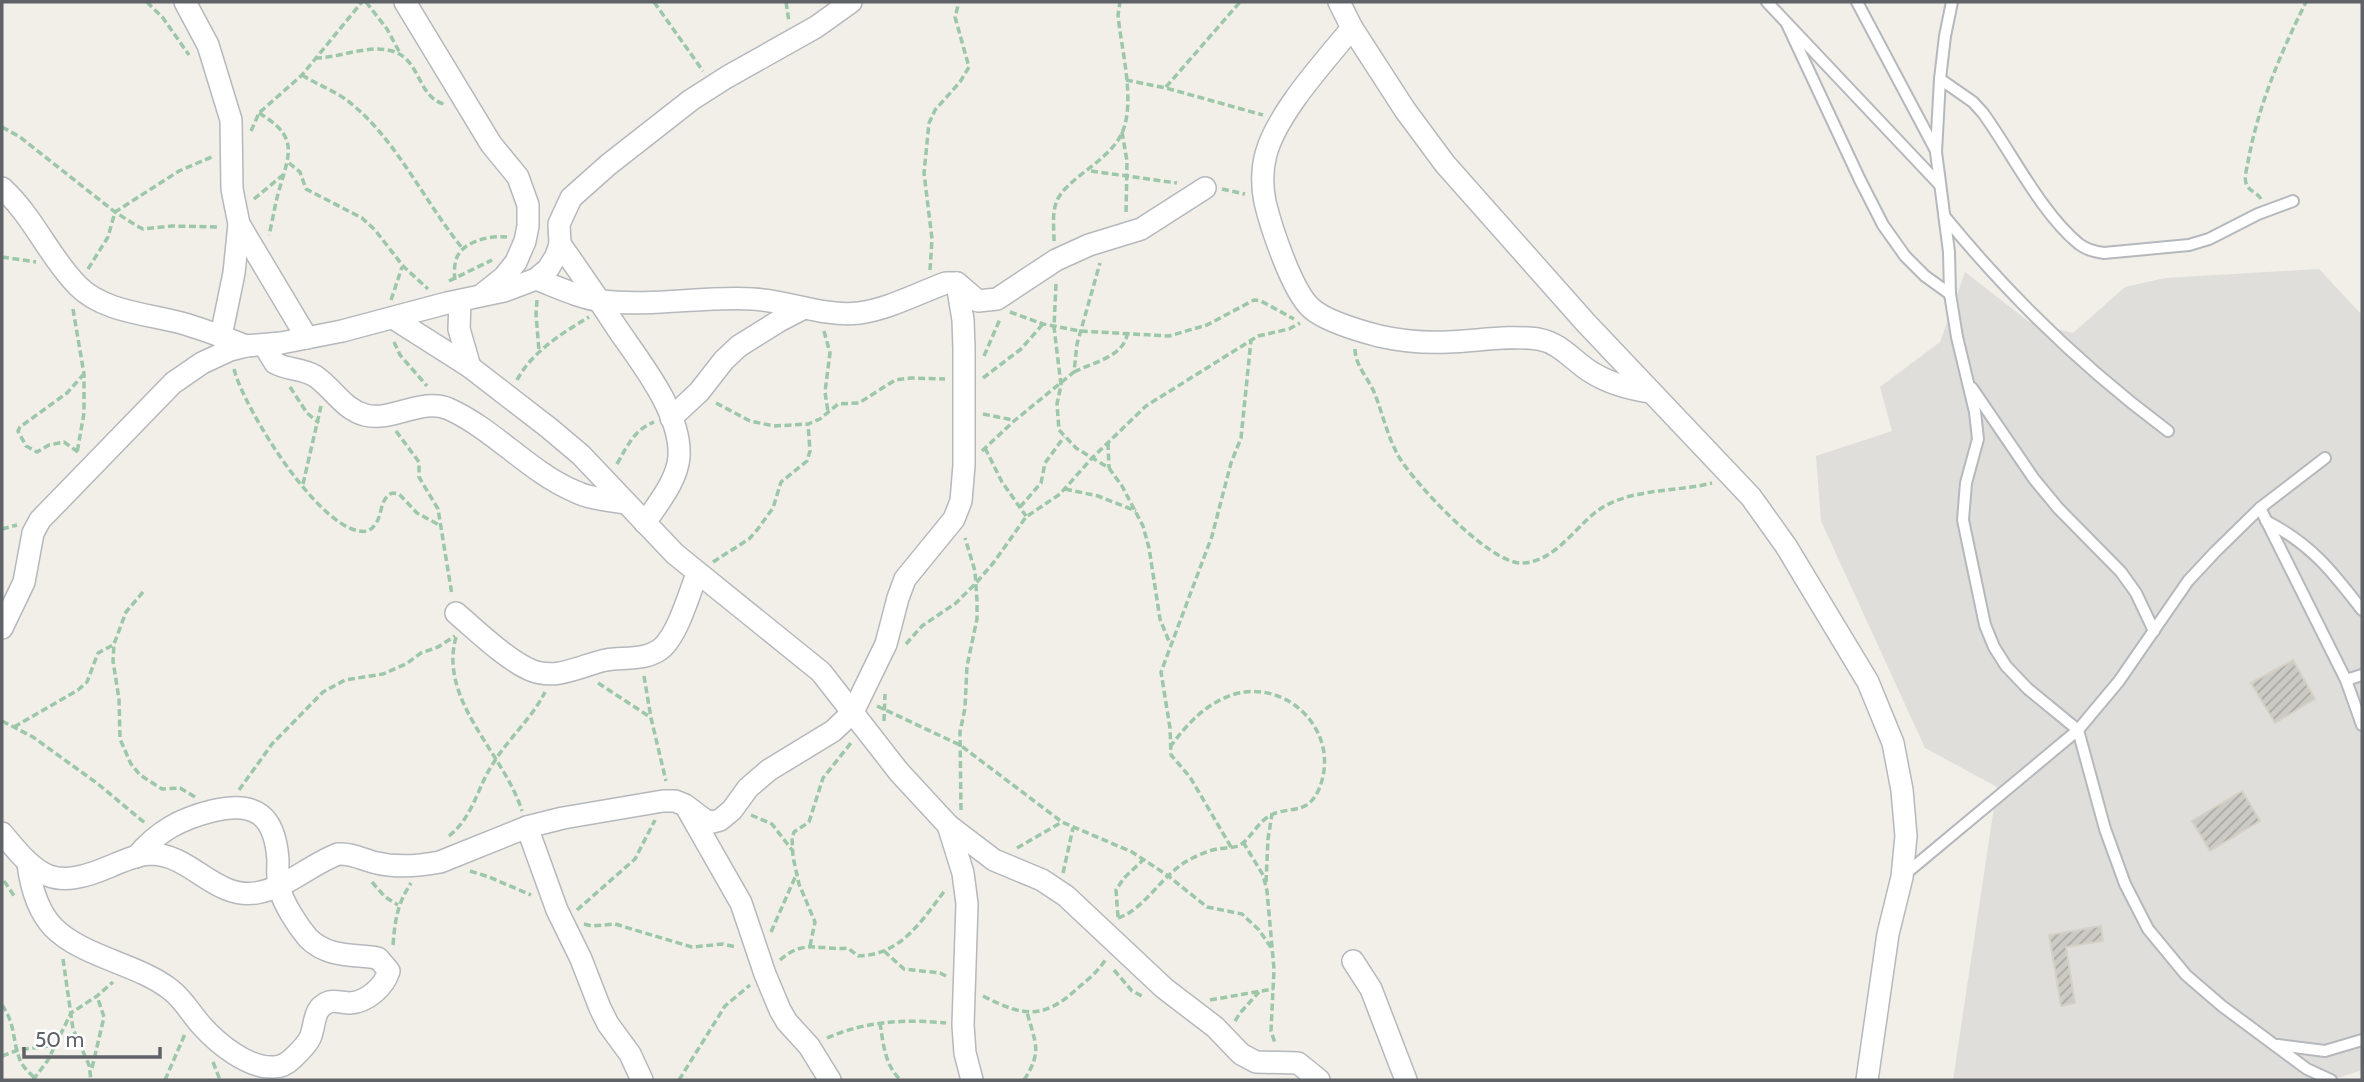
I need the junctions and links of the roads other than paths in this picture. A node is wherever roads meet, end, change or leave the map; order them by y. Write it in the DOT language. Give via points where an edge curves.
graph roads {
  1 [pos="185,2"];
  2 [pos="405,2"];
  3 [pos="851,2"];
  4 [pos="1767,2"];
  5 [pos="1857,2"];
  6 [pos="1952,2"];
  7 [pos="1337,4"];
  8 [pos="1787,24"];
  9 [pos="1352,27"];
  10 [pos="1940,79"];
  11 [pos="1936,152"];
  12 [pos="1939,184"];
  13 [pos="2,188"];
  14 [pos="1205,188"];
  15 [pos="2293,201"];
  16 [pos="1945,217"];
  17 [pos="239,229"];
  18 [pos="559,244"];
  19 [pos="538,280"];
  20 [pos="957,283"];
  21 [pos="1950,295"];
  22 [pos="470,299"];
  23 [pos="602,304"];
  24 [pos="814,310"];
  25 [pos="392,319"];
  26 [pos="307,338"];
  27 [pos="241,344"];
  28 [pos="470,367"];
  29 [pos="1969,383"];
  30 [pos="1651,392"];
  31 [pos="671,418"];
  32 [pos="2168,431"];
  33 [pos="2325,458"];
  34 [pos="626,503"];
  35 [pos="2260,508"];
  36 [pos="2266,520"];
  37 [pos="645,523"];
  38 [pos="697,574"];
  39 [pos="2362,610"];
  40 [pos="456,613"];
  41 [pos="2,628"];
  42 [pos="2154,631"];
  43 [pos="2362,675"];
  44 [pos="2346,680"];
  45 [pos="856,709"];
  46 [pos="2362,725"];
  47 [pos="2078,730"];
  48 [pos="674,802"];
  49 [pos="728,813"];
  50 [pos="527,827"];
  51 [pos="953,829"];
  52 [pos="2,833"];
  53 [pos="136,856"];
  54 [pos="715,856"];
  55 [pos="28,864"];
  56 [pos="1902,877"];
  57 [pos="279,886"];
  58 [pos="1353,961"];
  59 [pos="2362,1040"];
  60 [pos="2275,1045"];
  61 [pos="642,1080"];
  62 [pos="830,1080"];
  63 [pos="972,1080"];
  64 [pos="1319,1080"];
  65 [pos="1406,1080"];
  66 [pos="1867,1080"];
  67 [pos="2331,1080"];
  1 -- 17 [label="street" via="212,54 231,120 232,189"];
  2 -- 22 [label="street" via="491,144 518,177 528,205 525,241 516,261 504,277"];
  3 -- 18 [label="street" via="714,85 655,127 571,198 559,224"];
  4 -- 8 [label="lane"];
  5 -- 11 [label="lane"];
  6 -- 10 [label="lane"];
  7 -- 9 [label="street"];
  8 -- 12 [label="lane"];
  8 -- 21 [label="lane" via="1884,225 1905,256"];
  9 -- 30 [label="street" via="1445,164"];
  9 -- 30 [label="street" via="1282,120 1266,153 1265,201 1301,297 1323,316 1382,336 1445,342 1519,338 1549,342 1613,384"];
  10 -- 11 [label="lane"];
  10 -- 15 [label="lane" via="1983,113 2045,205 2065,230 2091,251 2189,245"];
  11 -- 12 [label="lane"];
  12 -- 16 [label="lane"];
  13 -- 27 [label="street" via="19,204 74,282 88,293 111,305"];
  14 -- 20 [label="street" via="1141,229 1055,260 997,299 978,301"];
  16 -- 21 [label="lane"];
  16 -- 32 [label="lane" via="2066,348"];
  17 -- 26 [label="street"];
  17 -- 27 [label="street"];
  18 -- 19 [label="street"];
  18 -- 23 [label="street"];
  19 -- 22 [label="street"];
  19 -- 23 [label="street"];
  20 -- 24 [label="street" via="858,313"];
  20 -- 45 [label="street" via="963,320 961,501 954,519 905,579 886,644"];
  21 -- 29 [label="lane"];
  22 -- 25 [label="street"];
  22 -- 28 [label="street" via="459,329"];
  23 -- 24 [label="street" via="753,299"];
  23 -- 31 [label="street" via="640,360"];
  24 -- 31 [label="street" via="779,321 739,346"];
  25 -- 26 [label="street"];
  25 -- 28 [label="street"];
  26 -- 27 [label="street"];
  27 -- 34 [label="street" via="281,366 305,372 352,409 367,415 447,408 573,491"];
  27 -- 41 [label="street" via="173,383 40,520 24,582"];
  28 -- 34 [label="street" via="549,428"];
  29 -- 42 [label="lane" via="2057,508 2121,572"];
  29 -- 47 [label="lane" via="1978,439 1966,483 1963,520 1985,625 2006,666"];
  30 -- 56 [label="street" via="1751,498 1786,546 1873,694 1893,743 1902,790 1906,836"];
  31 -- 37 [label="street" via="679,456 674,475"];
  33 -- 35 [label="lane"];
  34 -- 37 [label="street"];
  35 -- 36 [label="lane"];
  35 -- 42 [label="lane" via="2188,581"];
  36 -- 39 [label="lane" via="2304,543"];
  36 -- 44 [label="lane"];
  37 -- 38 [label="street"];
  38 -- 40 [label="street" via="663,646 653,653 548,674 520,664"];
  38 -- 45 [label="street" via="821,672"];
  42 -- 47 [label="lane"];
  43 -- 44 [label="lane"];
  44 -- 46 [label="lane"];
  45 -- 49 [label="street" via="832,731 769,770"];
  45 -- 51 [label="street" via="906,781"];
  47 -- 56 [label="lane"];
  47 -- 60 [label="lane" via="2124,884 2148,929 2186,975"];
  48 -- 49 [label="street" via="712,822"];
  48 -- 50 [label="street"];
  48 -- 54 [label="street"];
  49 -- 54 [label="street"];
  50 -- 57 [label="street" via="433,864 392,866 338,854"];
  50 -- 61 [label="street" via="567,912 600,1008"];
  51 -- 63 [label="street" via="968,931 963,1025"];
  51 -- 64 [label="street" via="994,860 1042,880 1113,926 1164,988 1241,1054 1256,1062 1298,1063"];
  52 -- 55 [label="street"];
  53 -- 55 [label="street" via="75,879 57,879"];
  53 -- 57 [label="street" via="167,857 237,893"];
  53 -- 57 [label="street" via="172,824 216,810 251,808 272,829"];
  54 -- 62 [label="street" via="741,903 787,1022"];
  55 -- 57 [label="street" via="35,897 55,929 162,983 202,1027 236,1054 266,1067 289,1062 309,1041 322,1006 357,1002 376,991 389,971 378,958 332,953 319,947 293,916"];
  56 -- 66 [label="street" via="1888,934"];
  58 -- 65 [label="street" via="1371,989"];
  59 -- 60 [label="lane" via="2325,1051"];
  60 -- 67 [label="lane"];
}
